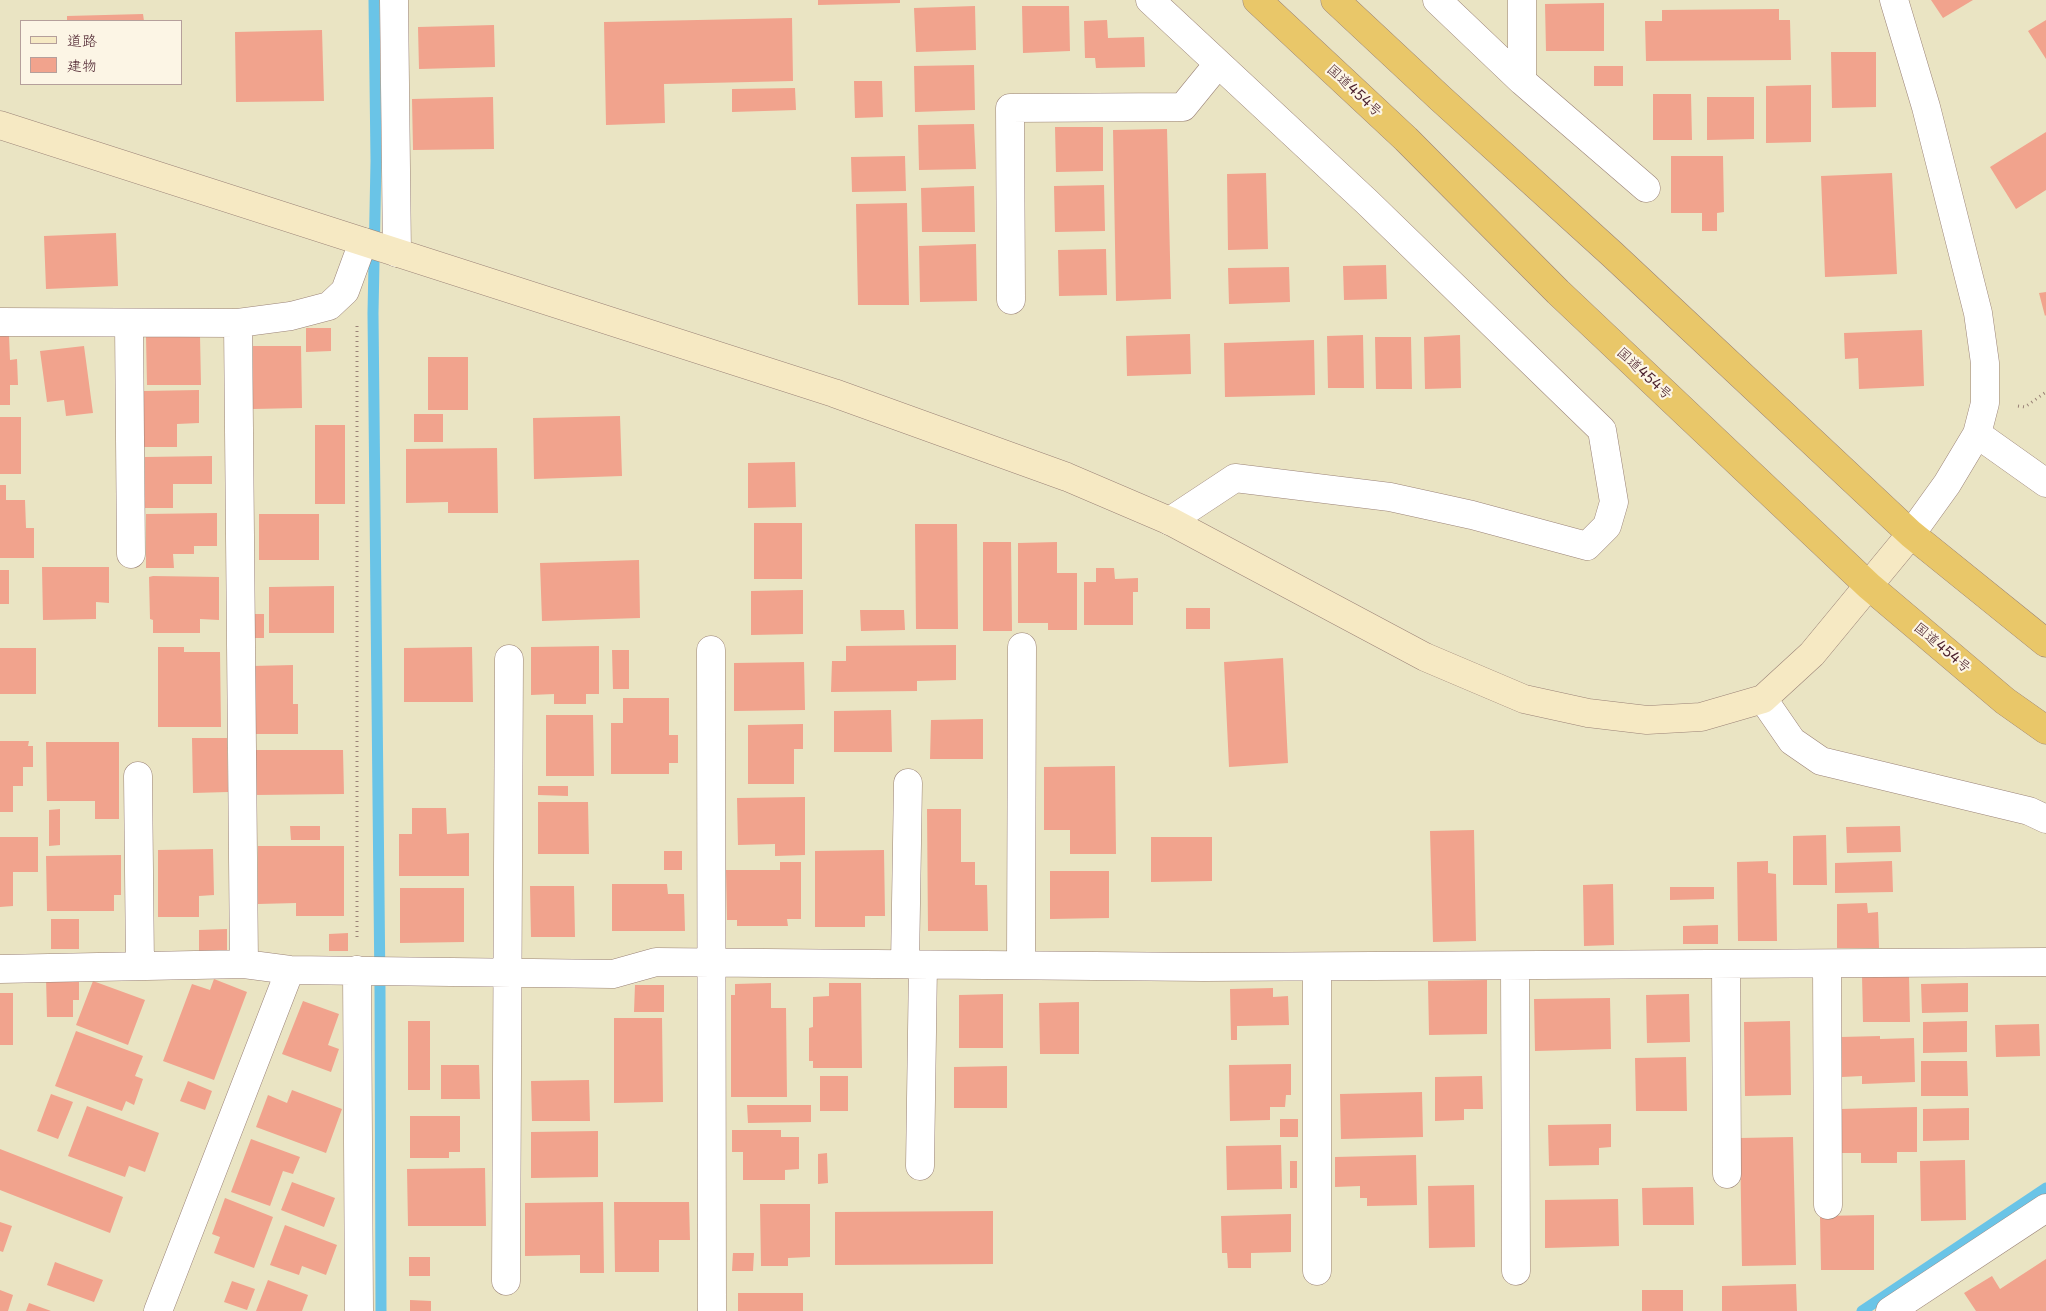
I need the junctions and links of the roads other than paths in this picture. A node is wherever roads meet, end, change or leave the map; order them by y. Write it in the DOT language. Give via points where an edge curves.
graph roads {
  1 [pos="394,0"];
  2 [pos="1150,0"];
  3 [pos="1257,0"];
  4 [pos="1335,0"];
  5 [pos="1437,0"];
  6 [pos="1522,0"];
  7 [pos="1894,0"];
  8 [pos="1218,64"];
  9 [pos="1522,81"];
  10 [pos="0,126"];
  11 [pos="1646,188"];
  12 [pos="363,242"];
  13 [pos="397,253"];
  14 [pos="1011,300"];
  15 [pos="0,322"];
  16 [pos="129,323"];
  17 [pos="238,323"];
  18 [pos="1977,434"];
  19 [pos="2046,483"];
  20 [pos="1170,522"];
  21 [pos="1911,534"];
  22 [pos="131,554"];
  23 [pos="1869,586"];
  24 [pos="2046,643"];
  25 [pos="1022,647"];
  26 [pos="711,650"];
  27 [pos="510,659"];
  28 [pos="1763,699"];
  29 [pos="2046,730"];
  30 [pos="138,776"];
  31 [pos="908,783"];
  32 [pos="2046,819"];
  33 [pos="2046,962"];
  34 [pos="712,963"];
  35 [pos="244,964"];
  36 [pos="1827,964"];
  37 [pos="914,965"];
  38 [pos="1020,965"];
  39 [pos="1726,965"];
  40 [pos="140,966"];
  41 [pos="1516,966"];
  42 [pos="1317,967"];
  43 [pos="0,969"];
  44 [pos="290,970"];
  45 [pos="371,971"];
  46 [pos="508,973"];
  47 [pos="920,1166"];
  48 [pos="1727,1174"];
  49 [pos="1828,1206"];
  50 [pos="2046,1208"];
  51 [pos="1317,1271"];
  52 [pos="1516,1271"];
  53 [pos="506,1281"];
  54 [pos="158,1311"];
  55 [pos="359,1311"];
  56 [pos="712,1311"];
  57 [pos="1890,1311"];
  1 -- 13 [label="street"];
  2 -- 8 [label="street"];
  3 -- 23 [label="highway, 国道454号" via="1406,139 1558,292"];
  4 -- 21 [label="highway"];
  5 -- 9 [label="street"];
  6 -- 9 [label="street"];
  7 -- 18 [label="street" via="1926,107 1978,313 1985,363 1985,403"];
  8 -- 14 [label="street" via="1183,107 1010,108"];
  8 -- 20 [label="street" via="1367,202 1602,430 1614,502 1607,526 1587,546 1390,497 1234,478"];
  9 -- 11 [label="street"];
  10 -- 12 [label="street"];
  12 -- 13 [label="street"];
  12 -- 17 [label="street" via="342,295 329,306 292,316"];
  13 -- 20 [label="street" via="834,394 1067,477"];
  15 -- 16 [label="street"];
  16 -- 17 [label="street"];
  16 -- 22 [label="street"];
  17 -- 35 [label="street"];
  18 -- 19 [label="street"];
  18 -- 21 [label="street" via="1947,484"];
  20 -- 28 [label="street" via="1425,658 1524,699 1588,713 1647,720 1701,717"];
  21 -- 23 [label="street"];
  21 -- 24 [label="highway"];
  23 -- 28 [label="street" via="1812,654"];
  23 -- 29 [label="highway, 国道454号" via="2005,701"];
  25 -- 38 [label="street"];
  26 -- 34 [label="street"];
  27 -- 46 [label="street"];
  28 -- 32 [label="street" via="1792,741 1821,761 2029,811"];
  30 -- 40 [label="street"];
  31 -- 37 [label="street"];
  33 -- 36 [label="street"];
  34 -- 37 [label="street"];
  34 -- 46 [label="street" via="656,962 613,974"];
  34 -- 56 [label="street"];
  35 -- 40 [label="street"];
  35 -- 44 [label="street"];
  36 -- 39 [label="street"];
  36 -- 49 [label="street"];
  37 -- 38 [label="street"];
  37 -- 47 [label="street"];
  38 -- 42 [label="street"];
  39 -- 41 [label="street"];
  39 -- 48 [label="street"];
  40 -- 43 [label="street"];
  41 -- 42 [label="street"];
  41 -- 52 [label="street"];
  42 -- 51 [label="street"];
  44 -- 45 [label="street"];
  44 -- 54 [label="street"];
  45 -- 46 [label="street"];
  45 -- 55 [label="street"];
  46 -- 53 [label="street"];
  50 -- 57 [label="street"];
}
